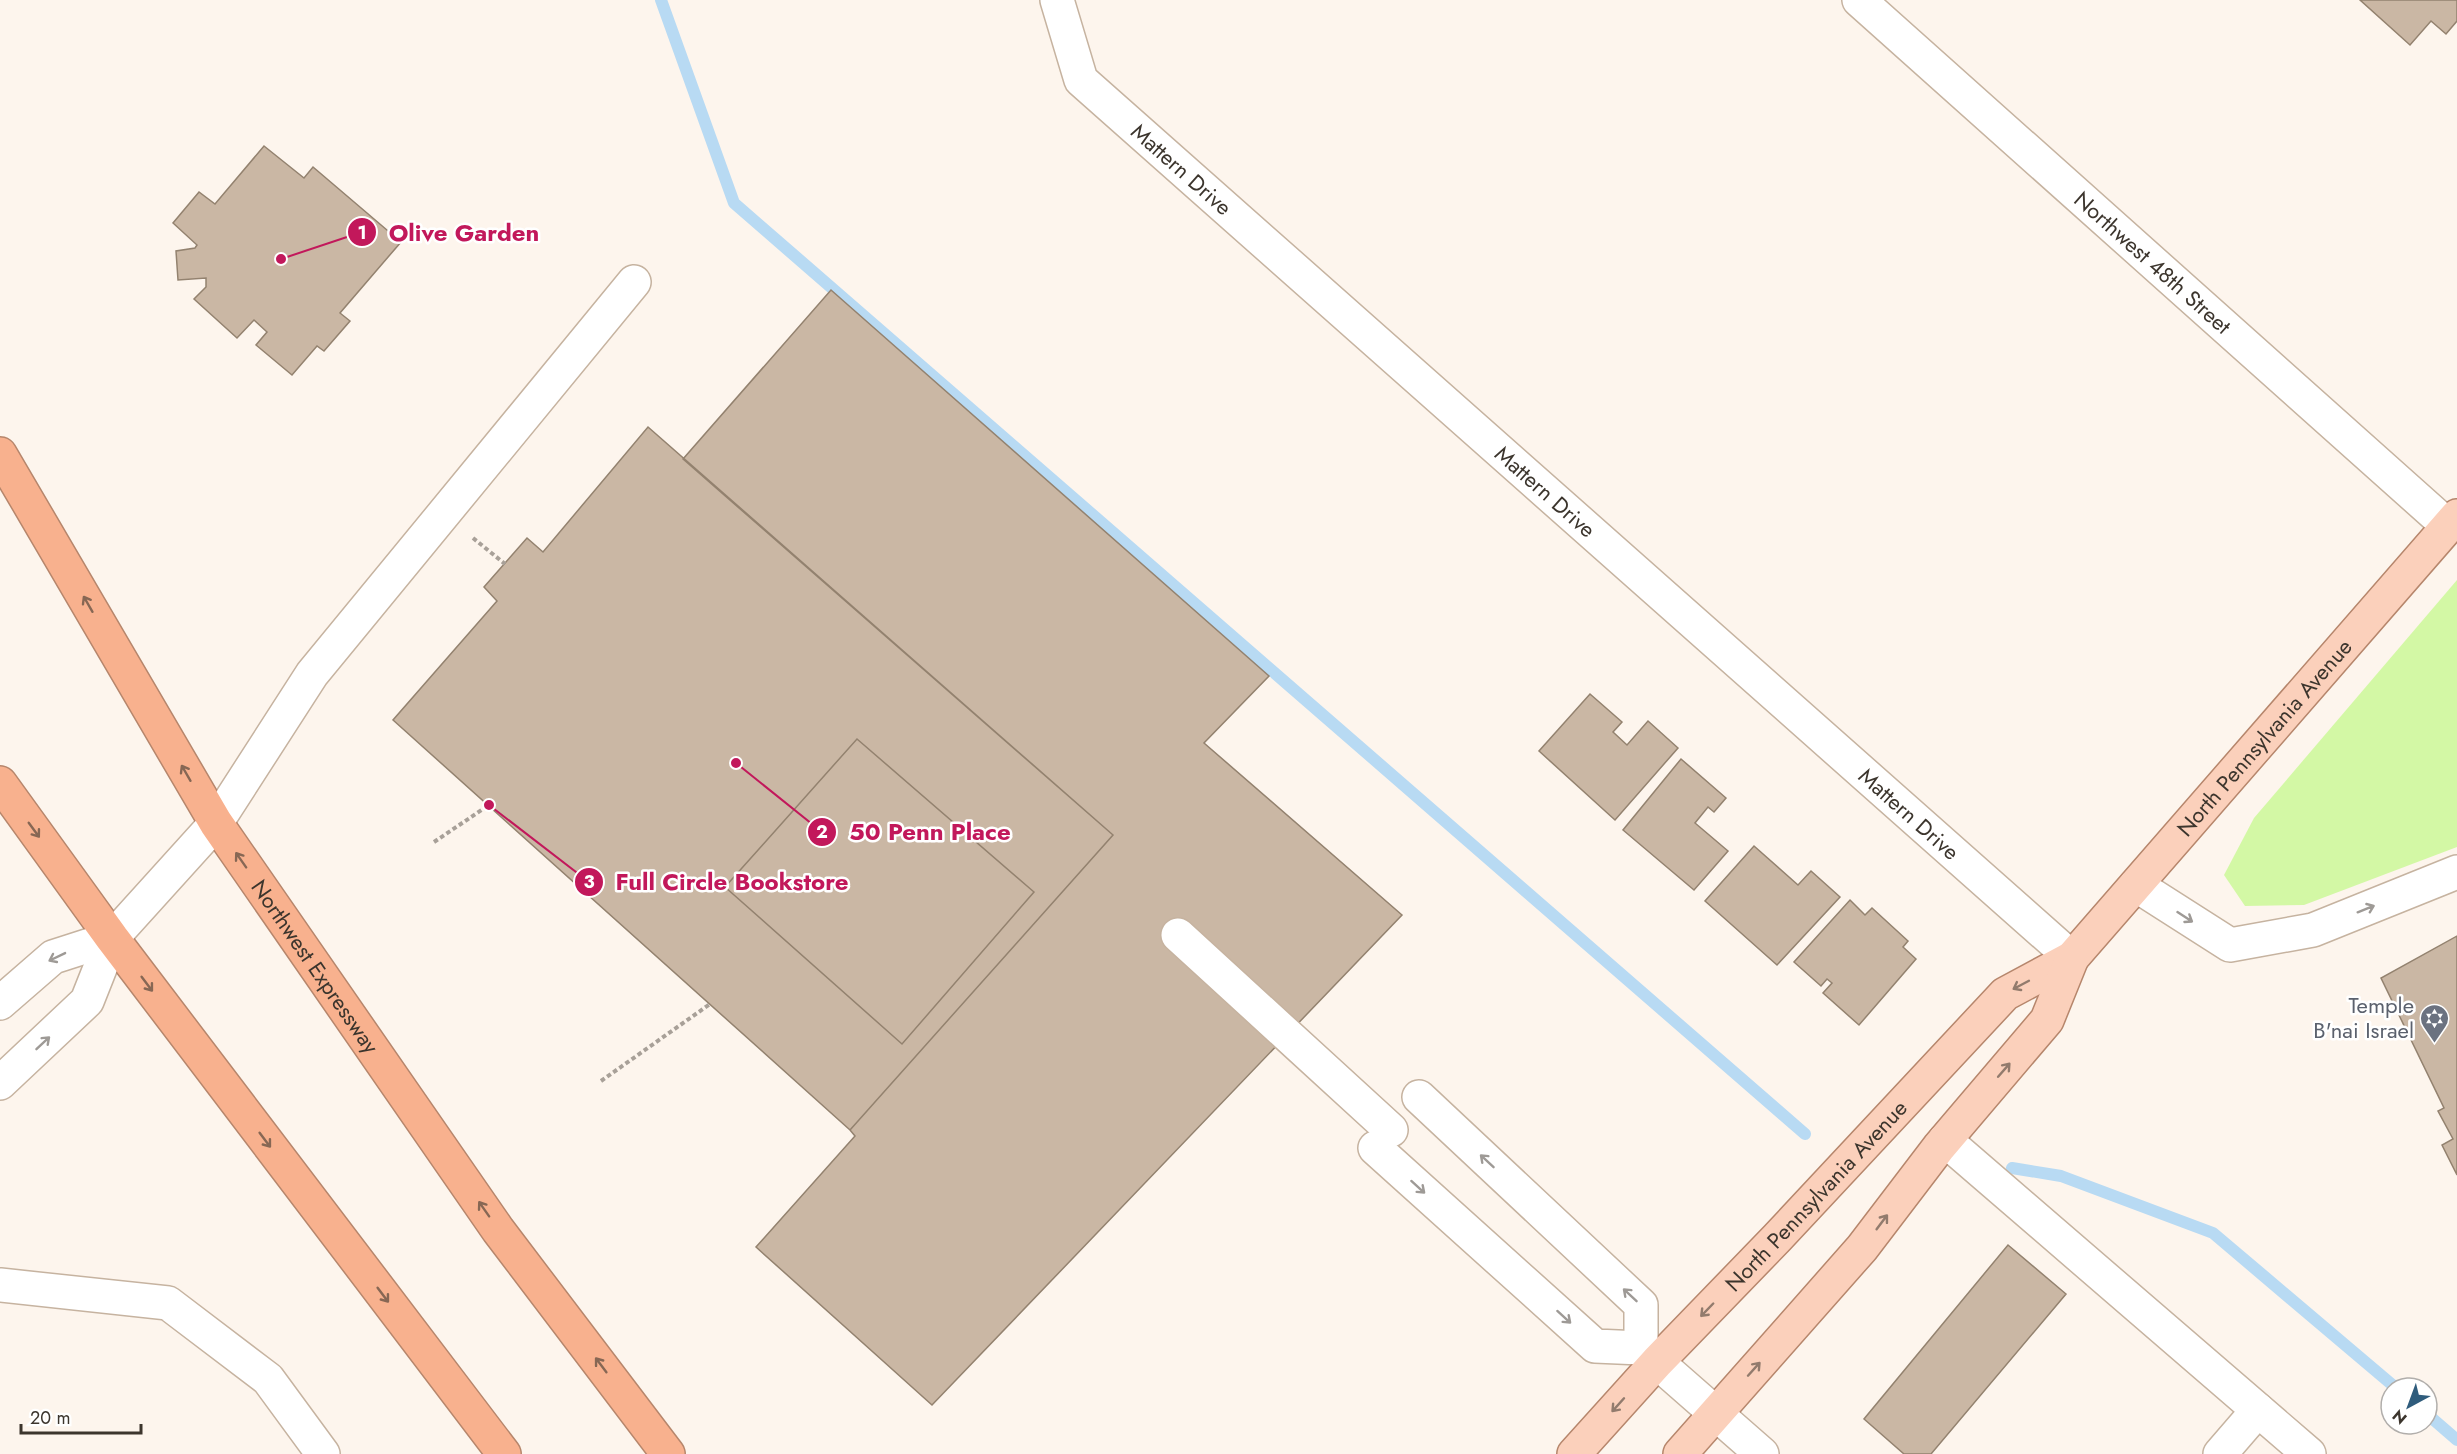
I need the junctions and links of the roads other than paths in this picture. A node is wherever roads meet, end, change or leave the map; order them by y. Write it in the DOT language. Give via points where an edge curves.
graph roads {
  1 [pos="1057,0"];
  2 [pos="1859,0"];
  3 [pos="634,282"];
  4 [pos="0,454"];
  5 [pos="2452,521"];
  6 [pos="0,783"];
  7 [pos="216,823"];
  8 [pos="2457,872"];
  9 [pos="2136,885"];
  10 [pos="1178,935"];
  11 [pos="112,938"];
  12 [pos="2072,958"];
  13 [pos="0,1003"];
  14 [pos="0,1083"];
  15 [pos="1419,1097"];
  16 [pos="1945,1140"];
  17 [pos="0,1285"];
  18 [pos="1649,1355"];
  19 [pos="2258,1410"];
  20 [pos="1715,1413"];
  21 [pos="318,1452"];
  22 [pos="504,1454"];
  23 [pos="668,1454"];
  24 [pos="1574,1454"];
  25 [pos="1680,1454"];
  26 [pos="1762,1454"];
  27 [pos="2220,1454"];
  28 [pos="2308,1454"];
  1 -- 12 [label="street, Mattern Drive" via="1081,80"];
  2 -- 5 [label="street, Northwest 48th Street"];
  3 -- 7 [label="street" via="312,674"];
  7 -- 4 [label="highway, Northwest Expressway, one-way"];
  5 -- 9 [label="main road, North Pennsylvania Avenue"];
  6 -- 11 [label="highway, one-way"];
  7 -- 11 [label="street"];
  23 -- 7 [label="highway, Northwest Expressway, one-way" via="498,1230"];
  9 -- 8 [label="street, one-way" via="2230,945 2313,930"];
  9 -- 12 [label="main road, North Pennsylvania Avenue"];
  10 -- 18 [label="street, one-way" via="1595,1346"];
  11 -- 13 [label="street, one-way" via="53,957"];
  14 -- 11 [label="street, one-way" via="87,1001"];
  11 -- 22 [label="highway, one-way"];
  16 -- 12 [label="main road, North Pennsylvania Avenue, one-way" via="2047,1020"];
  12 -- 18 [label="main road, North Pennsylvania Avenue, one-way" via="2005,994 1785,1229"];
  18 -- 15 [label="street, one-way" via="1641,1305"];
  16 -- 19 [label="street"];
  20 -- 16 [label="main road, North Pennsylvania Avenue, one-way" via="1862,1248"];
  17 -- 21 [label="street" via="168,1303 268,1379"];
  18 -- 20 [label="street"];
  18 -- 24 [label="main road, North Pennsylvania Avenue, one-way"];
  19 -- 27 [label="street"];
  19 -- 28 [label="street"];
  20 -- 25 [label="main road, North Pennsylvania Avenue"];
  20 -- 26 [label="street"];
}
